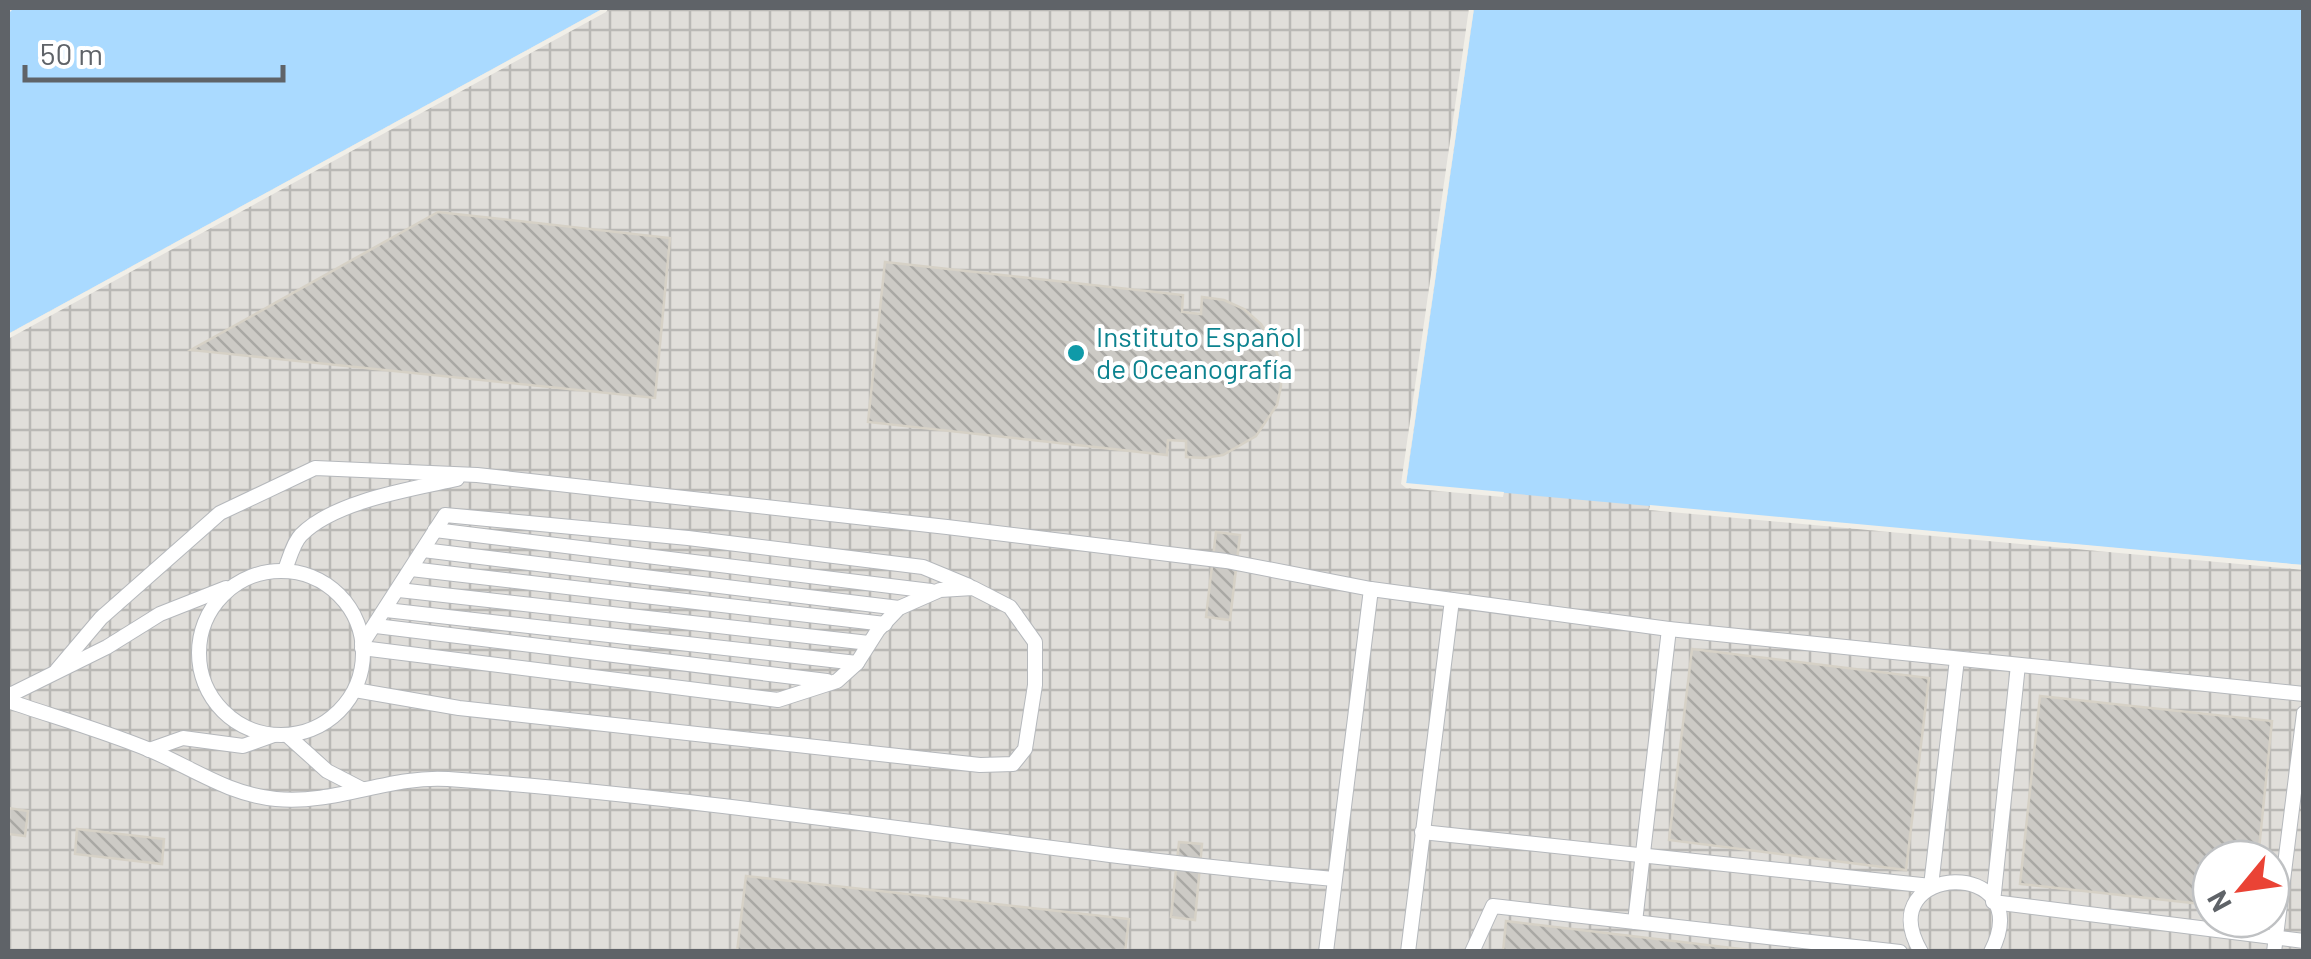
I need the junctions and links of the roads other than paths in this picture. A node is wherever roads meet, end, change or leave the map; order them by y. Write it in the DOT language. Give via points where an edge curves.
graph roads {
  1 [pos="477,475"];
  2 [pos="435,530"];
  3 [pos="424,550"];
  4 [pos="411,569"];
  5 [pos="285,570"];
  6 [pos="236,584"];
  7 [pos="973,588"];
  8 [pos="1371,588"];
  9 [pos="399,590"];
  10 [pos="936,592"];
  11 [pos="1452,600"];
  12 [pos="899,608"];
  13 [pos="386,610"];
  14 [pos="885,624"];
  15 [pos="376,626"];
  16 [pos="1670,629"];
  17 [pos="869,644"];
  18 [pos="362,646"];
  19 [pos="1957,658"];
  20 [pos="857,663"];
  21 [pos="2018,665"];
  22 [pos="58,670"];
  23 [pos="836,682"];
  24 [pos="355,690"];
  25 [pos="2304,694"];
  26 [pos="8,699"];
  27 [pos="2304,713"];
  28 [pos="282,735"];
  29 [pos="149,750"];
  30 [pos="362,789"];
  31 [pos="1422,832"];
  32 [pos="1643,856"];
  33 [pos="1334,879"];
  34 [pos="1932,886"];
  35 [pos="1993,902"];
  36 [pos="1635,922"];
  37 [pos="2304,941"];
  38 [pos="2274,945"];
  39 [pos="1326,952"];
  40 [pos="1408,952"];
  41 [pos="1472,952"];
  42 [pos="1900,952"];
  43 [pos="1920,952"];
  44 [pos="1990,952"];
  1 -- 5 [label="lane" via="329,515 298,536"];
  1 -- 8 [label="lane" via="1226,562"];
  1 -- 22 [label="lane" via="315,468 220,513 101,618"];
  2 -- 3 [label="lane"];
  2 -- 7 [label="lane" via="445,515 688,538 923,568"];
  2 -- 10 [label="lane"];
  3 -- 4 [label="lane"];
  3 -- 12 [label="lane"];
  4 -- 9 [label="lane"];
  4 -- 14 [label="lane"];
  5 -- 6 [label="lane"];
  5 -- 18 [label="lane" via="333,588 350,608"];
  6 -- 22 [label="lane" via="160,614"];
  6 -- 28 [label="lane" via="204,624 202,675 233,720"];
  7 -- 10 [label="lane"];
  7 -- 24 [label="lane" via="1010,606 1035,642 1026,749 1013,764 936,762"];
  8 -- 11 [label="lane"];
  8 -- 33 [label="lane"];
  9 -- 13 [label="lane"];
  9 -- 17 [label="lane"];
  10 -- 12 [label="lane"];
  11 -- 16 [label="lane"];
  11 -- 31 [label="lane"];
  12 -- 14 [label="lane"];
  13 -- 15 [label="lane"];
  13 -- 20 [label="lane"];
  14 -- 17 [label="lane"];
  15 -- 18 [label="lane"];
  15 -- 23 [label="lane"];
  16 -- 19 [label="lane"];
  16 -- 32 [label="lane"];
  17 -- 20 [label="lane"];
  18 -- 23 [label="lane" via="778,700"];
  18 -- 24 [label="lane"];
  19 -- 21 [label="lane"];
  19 -- 34 [label="lane"];
  20 -- 23 [label="lane"];
  21 -- 25 [label="lane"];
  21 -- 35 [label="lane"];
  22 -- 26 [label="lane"];
  24 -- 28 [label="lane" via="314,728"];
  26 -- 29 [label="lane"];
  27 -- 38 [label="lane"];
  28 -- 29 [label="lane" via="243,746 183,738"];
  28 -- 30 [label="lane"];
  29 -- 30 [label="lane" via="230,789 277,799"];
  30 -- 33 [label="lane" via="442,778 566,789"];
  31 -- 32 [label="lane"];
  31 -- 40 [label="lane"];
  32 -- 34 [label="lane"];
  32 -- 36 [label="lane"];
  33 -- 39 [label="lane"];
  34 -- 35 [label="lane" via="1961,880 1976,884"];
  34 -- 43 [label="lane" via="1911,920"];
  35 -- 38 [label="lane"];
  35 -- 44 [label="lane" via="2000,922"];
  36 -- 41 [label="lane" via="1494,906"];
  36 -- 42 [label="lane"];
  37 -- 38 [label="lane"];
}
